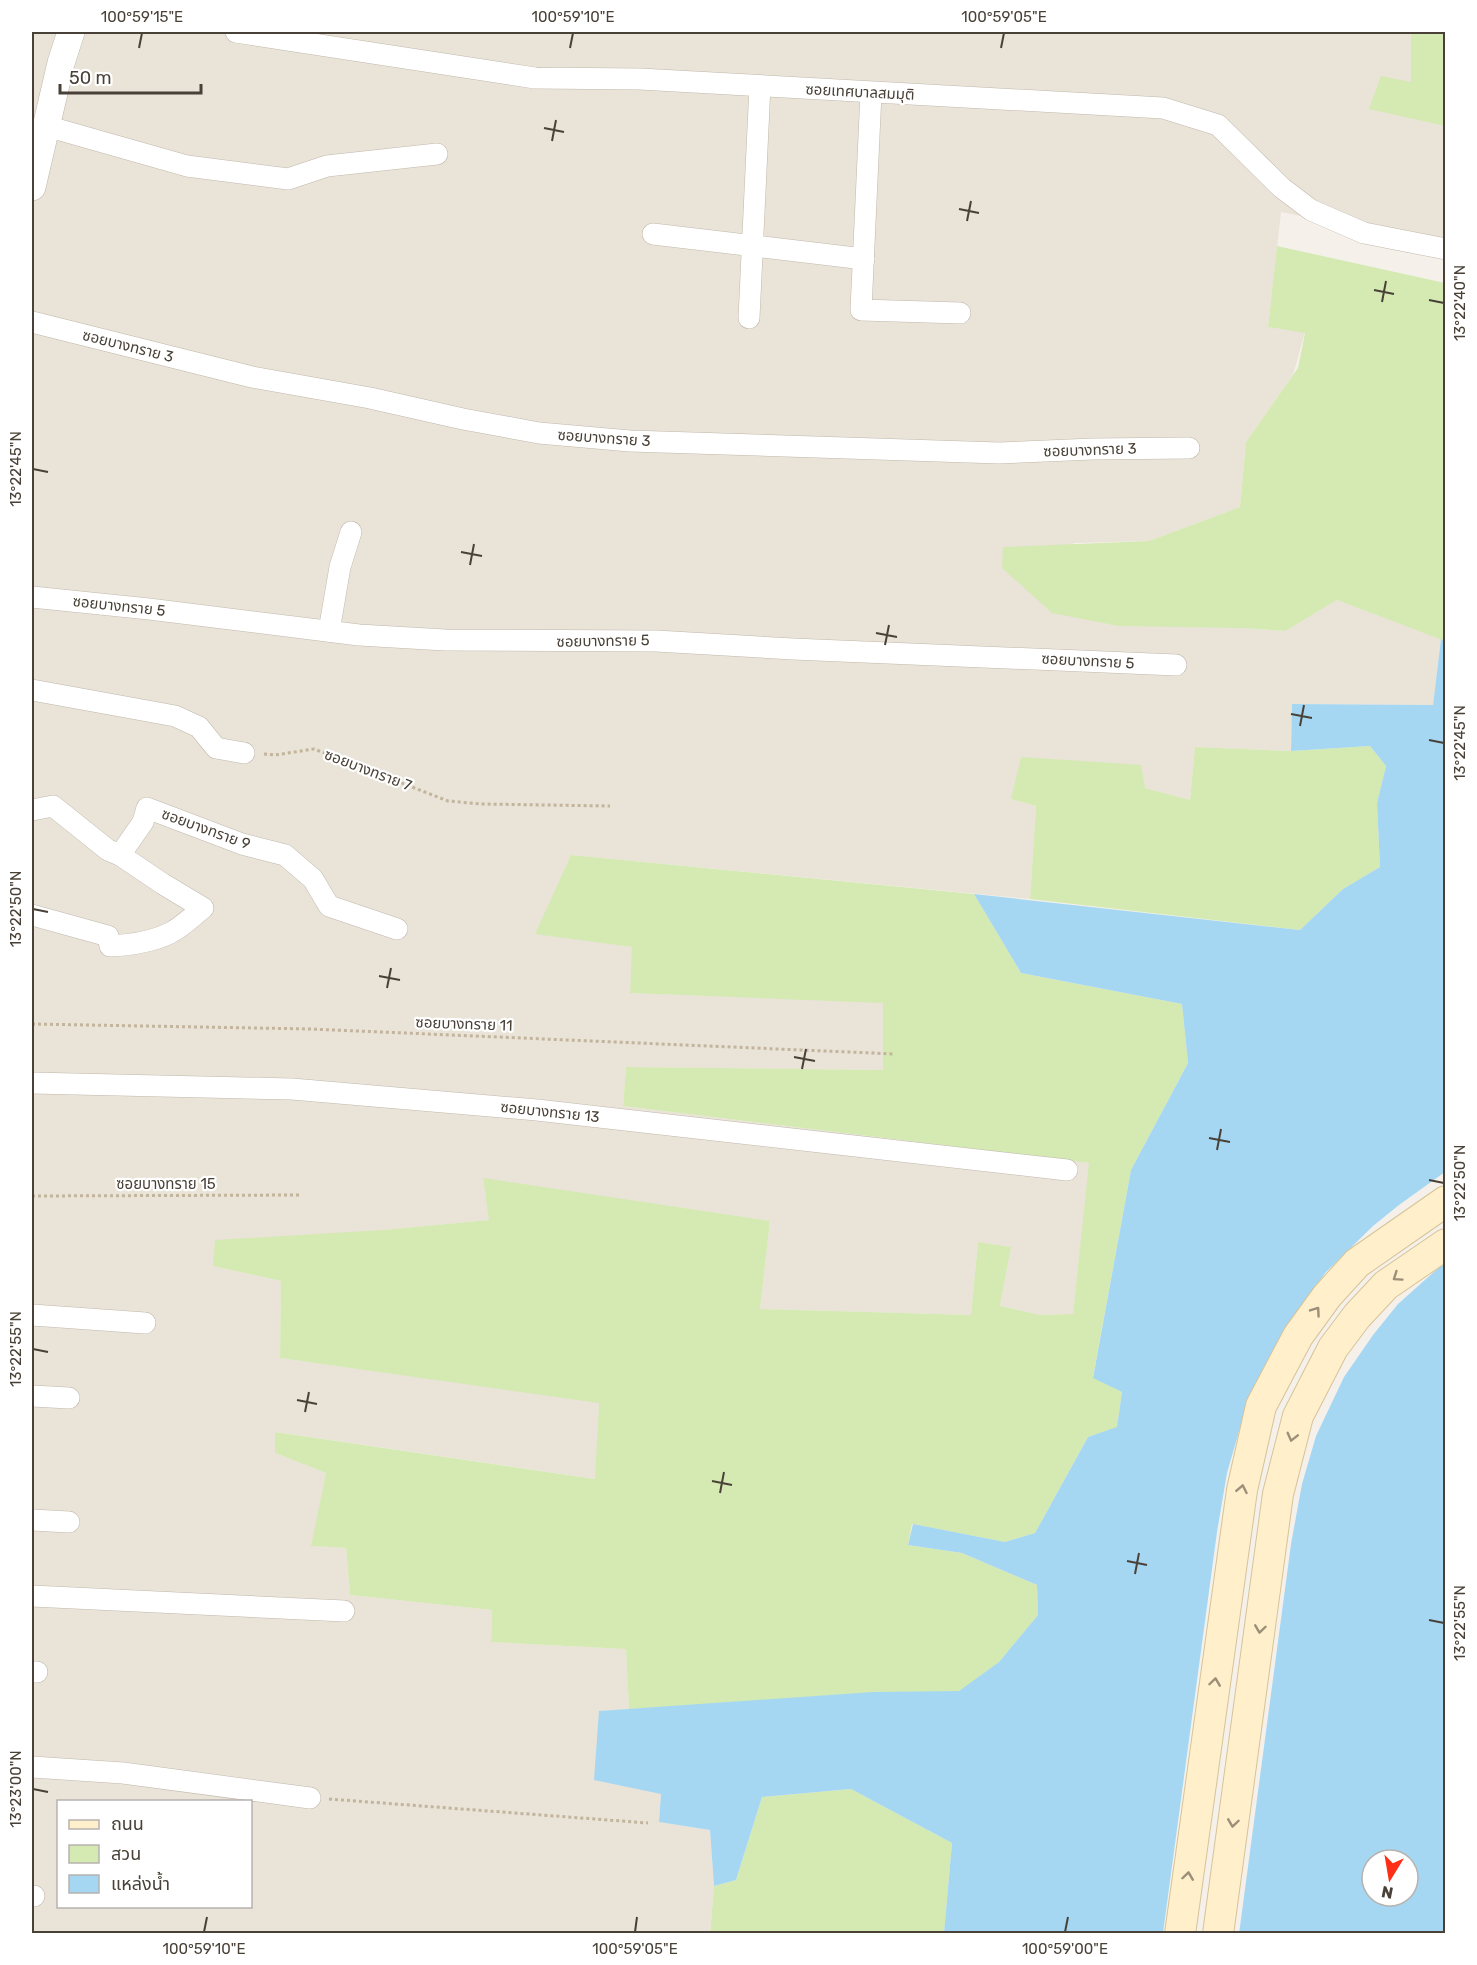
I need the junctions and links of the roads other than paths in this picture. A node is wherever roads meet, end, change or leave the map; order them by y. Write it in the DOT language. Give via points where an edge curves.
graph roads {
  1 [pos="71,32"];
  2 [pos="236,32"];
  3 [pos="760,86"];
  4 [pos="871,93"];
  5 [pos="46,126"];
  6 [pos="437,154"];
  7 [pos="32,187"];
  8 [pos="653,234"];
  9 [pos="753,246"];
  10 [pos="1446,249"];
  11 [pos="864,259"];
  12 [pos="960,314"];
  13 [pos="749,318"];
  14 [pos="32,322"];
  15 [pos="1189,448"];
  16 [pos="351,532"];
  17 [pos="32,597"];
  18 [pos="329,631"];
  19 [pos="1176,665"];
  20 [pos="32,690"];
  21 [pos="244,753"];
  22 [pos="32,810"];
  23 [pos="120,855"];
  24 [pos="32,915"];
  25 [pos="397,929"];
  26 [pos="32,1083"];
  27 [pos="1067,1170"];
  28 [pos="1446,1201"];
  29 [pos="1446,1244"];
  30 [pos="32,1315"];
  31 [pos="145,1323"];
  32 [pos="32,1396"];
  33 [pos="69,1398"];
  34 [pos="32,1520"];
  35 [pos="69,1522"];
  36 [pos="32,1596"];
  37 [pos="344,1611"];
  38 [pos="32,1767"];
  39 [pos="310,1798"];
  40 [pos="1180,1934"];
  41 [pos="1218,1934"];
  1 -- 5 [label="street"];
  2 -- 3 [label="street, ซอยเทศบาลสมมุติ" via="535,78"];
  3 -- 4 [label="street, ซอยเทศบาลสมมุติ"];
  3 -- 9 [label="street"];
  4 -- 10 [label="street, ซอยเทศบาลสมมุติ" via="1163,108 1218,125 1282,188 1311,210 1364,233"];
  4 -- 11 [label="street"];
  5 -- 6 [label="street" via="187,166 288,179 327,166"];
  5 -- 7 [label="street"];
  8 -- 9 [label="street"];
  9 -- 11 [label="street"];
  9 -- 13 [label="street"];
  11 -- 12 [label="street" via="861,309"];
  14 -- 15 [label="street, ซอยบางทราย 3" via="252,377 539,434 653,442 999,453"];
  16 -- 18 [label="street" via="340,567"];
  17 -- 18 [label="street, ซอยบางทราย 5"];
  18 -- 19 [label="street, ซอยบางทราย 5" via="445,640 656,640"];
  20 -- 21 [label="street" via="175,716 198,727 216,748"];
  22 -- 23 [label="street" via="53,806 108,850"];
  23 -- 24 [label="street" via="203,908 170,933 145,942 110,946 108,936"];
  23 -- 25 [label="street, ซอยบางทราย 9" via="147,808 242,844 285,855 313,879 329,906"];
  26 -- 27 [label="street, ซอยบางทราย 13" via="315,1091 537,1110"];
  40 -- 28 [label="main road, one-way" via="1242,1490 1261,1406 1298,1336 1326,1296 1356,1263"];
  29 -- 41 [label="main road, one-way" via="1386,1285 1357,1316 1333,1348 1298,1416 1278,1494"];
  30 -- 31 [label="street"];
  32 -- 33 [label="street"];
  34 -- 35 [label="street"];
  36 -- 37 [label="street"];
  38 -- 39 [label="street" via="123,1773"];
}
